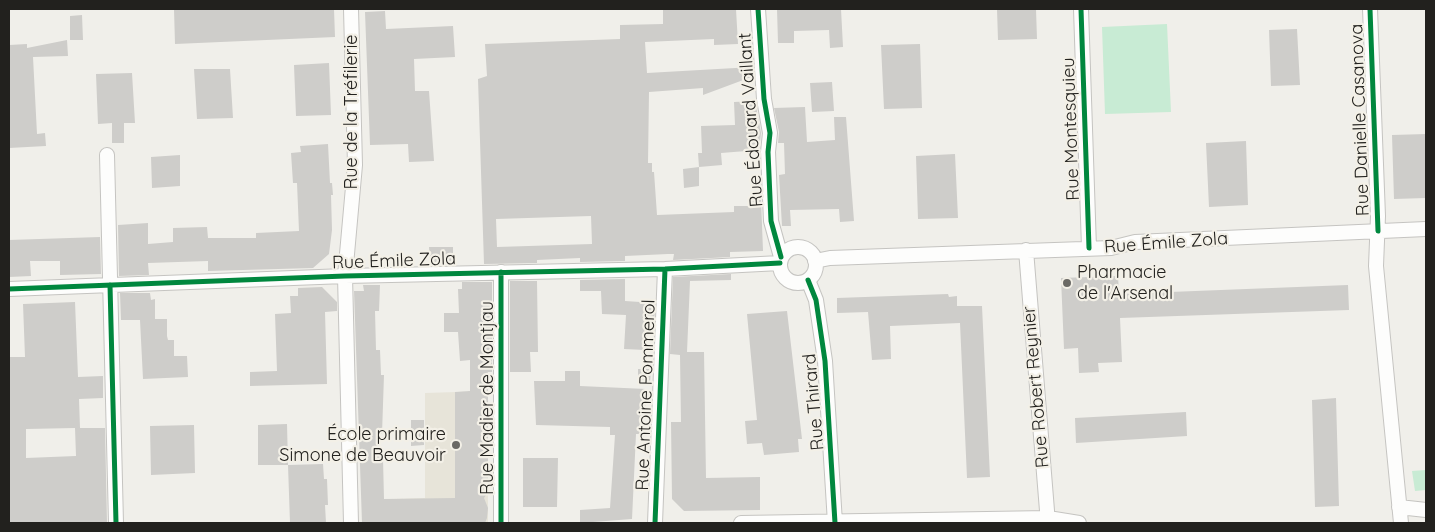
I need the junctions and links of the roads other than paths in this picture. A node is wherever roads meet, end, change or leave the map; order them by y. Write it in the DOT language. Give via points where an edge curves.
graph roads {
  1 [pos="351,9"];
  2 [pos="758,9"];
  3 [pos="1081,9"];
  4 [pos="1370,9"];
  5 [pos="106,155"];
  6 [pos="1426,229"];
  7 [pos="1378,231"];
  8 [pos="1089,248"];
  9 [pos="1026,250"];
  10 [pos="780,260"];
  11 [pos="815,261"];
  12 [pos="665,269"];
  13 [pos="501,272"];
  14 [pos="345,276"];
  15 [pos="808,280"];
  16 [pos="110,285"];
  17 [pos="9,289"];
  18 [pos="1399,507"];
  19 [pos="1426,510"];
  20 [pos="1048,521"];
  21 [pos="116,523"];
  22 [pos="352,523"];
  23 [pos="502,523"];
  24 [pos="655,523"];
  25 [pos="741,523"];
  26 [pos="835,523"];
  27 [pos="1079,523"];
  28 [pos="1401,523"];
  1 -- 14 [label="street, Rue de la Tréfilerie" via="355,165"];
  2 -- 10 [label="street, Rue Édouard Vaillant" via="764,99 770,133 772,221"];
  3 -- 8 [label="street, Rue Montesquieu"];
  4 -- 7 [label="street, Rue Danielle Casanova"];
  5 -- 16 [label="street"];
  6 -- 7 [label="street, Rue Émile Zola"];
  7 -- 8 [label="street, Rue Émile Zola" via="1134,242 1111,248"];
  7 -- 18 [label="street, Rue Danielle Casanova" via="1376,266"];
  8 -- 9 [label="street, Rue Émile Zola"];
  9 -- 11 [label="street, Rue Émile Zola"];
  9 -- 20 [label="street, Rue Robert Reynier"];
  10 -- 11 [label="street, Rue Émile Zola" via="787,251 804,248"];
  10 -- 12 [label="street, Rue Émile Zola"];
  10 -- 15 [label="street" via="780,271 785,278 800,283"];
  11 -- 15 [label="street" via="816,268"];
  12 -- 13 [label="street, Rue Émile Zola"];
  12 -- 24 [label="street, Rue Antoine Pommerol"];
  13 -- 14 [label="street, Rue Émile Zola"];
  13 -- 23 [label="street, Rue Madier de Montjau"];
  14 -- 16 [label="street, Rue Émile Zola"];
  14 -- 22 [label="street, Rue de la Tréfilerie"];
  15 -- 26 [label="street, Rue Thirard" via="816,300 825,361"];
  16 -- 17 [label="street, Rue Émile Zola"];
  16 -- 21 [label="street"];
  18 -- 19 [label="street"];
  18 -- 28 [label="street, Rue Danielle Casanova"];
  20 -- 26 [label="street"];
  20 -- 27 [label="street"];
  25 -- 26 [label="street"];
}
